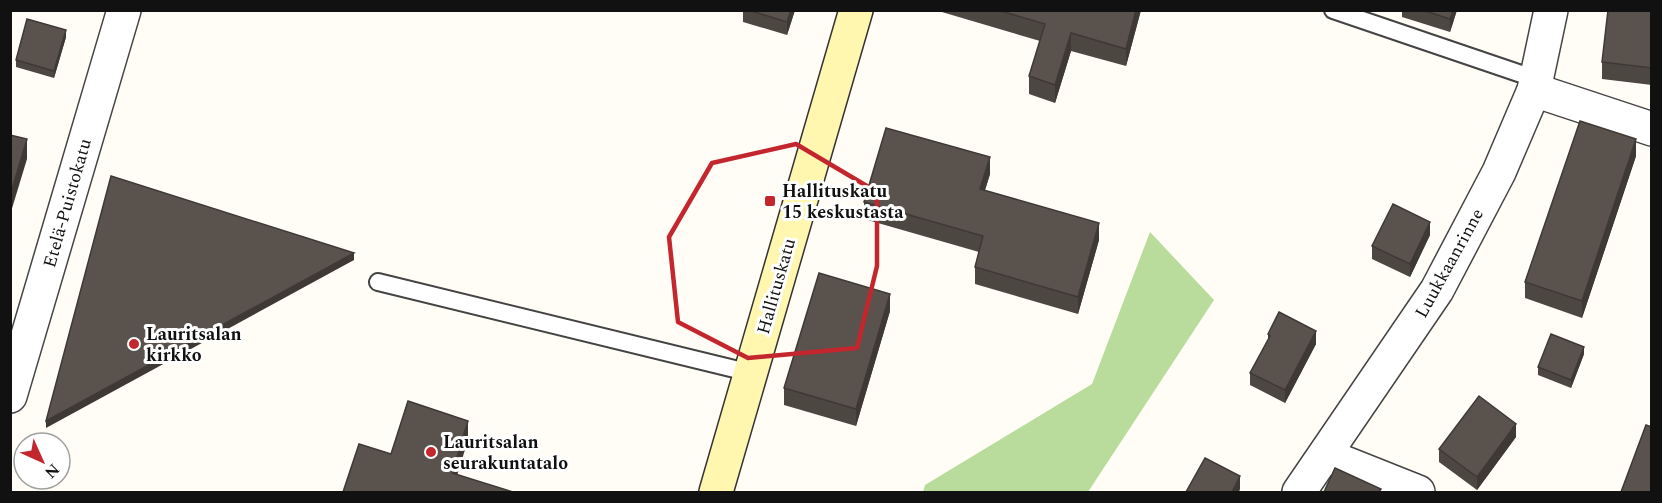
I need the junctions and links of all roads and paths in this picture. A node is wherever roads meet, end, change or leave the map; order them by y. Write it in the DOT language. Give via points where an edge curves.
graph roads {
  1 [pos="124,10"];
  2 [pos="856,10"];
  3 [pos="1333,10"];
  4 [pos="1551,10"];
  5 [pos="1535,84"];
  6 [pos="1652,129"];
  7 [pos="378,282"];
  8 [pos="751,373"];
  9 [pos="10,396"];
  10 [pos="1325,455"];
  11 [pos="716,492"];
  12 [pos="1299,492"];
  13 [pos="1418,492"];
  1 -- 9 [label="street, Etelä-Puistokatu"];
  2 -- 8 [label="street, Hallituskatu"];
  3 -- 5 [label="lane"];
  4 -- 5 [label="street, Luukkaanrinne"];
  5 -- 6 [label="street"];
  5 -- 10 [label="street, Luukkaanrinne" via="1499,172 1437,290"];
  7 -- 8 [label="lane"];
  8 -- 11 [label="street, Hallituskatu"];
  10 -- 12 [label="street, Luukkaanrinne"];
  10 -- 13 [label="street"];
}
